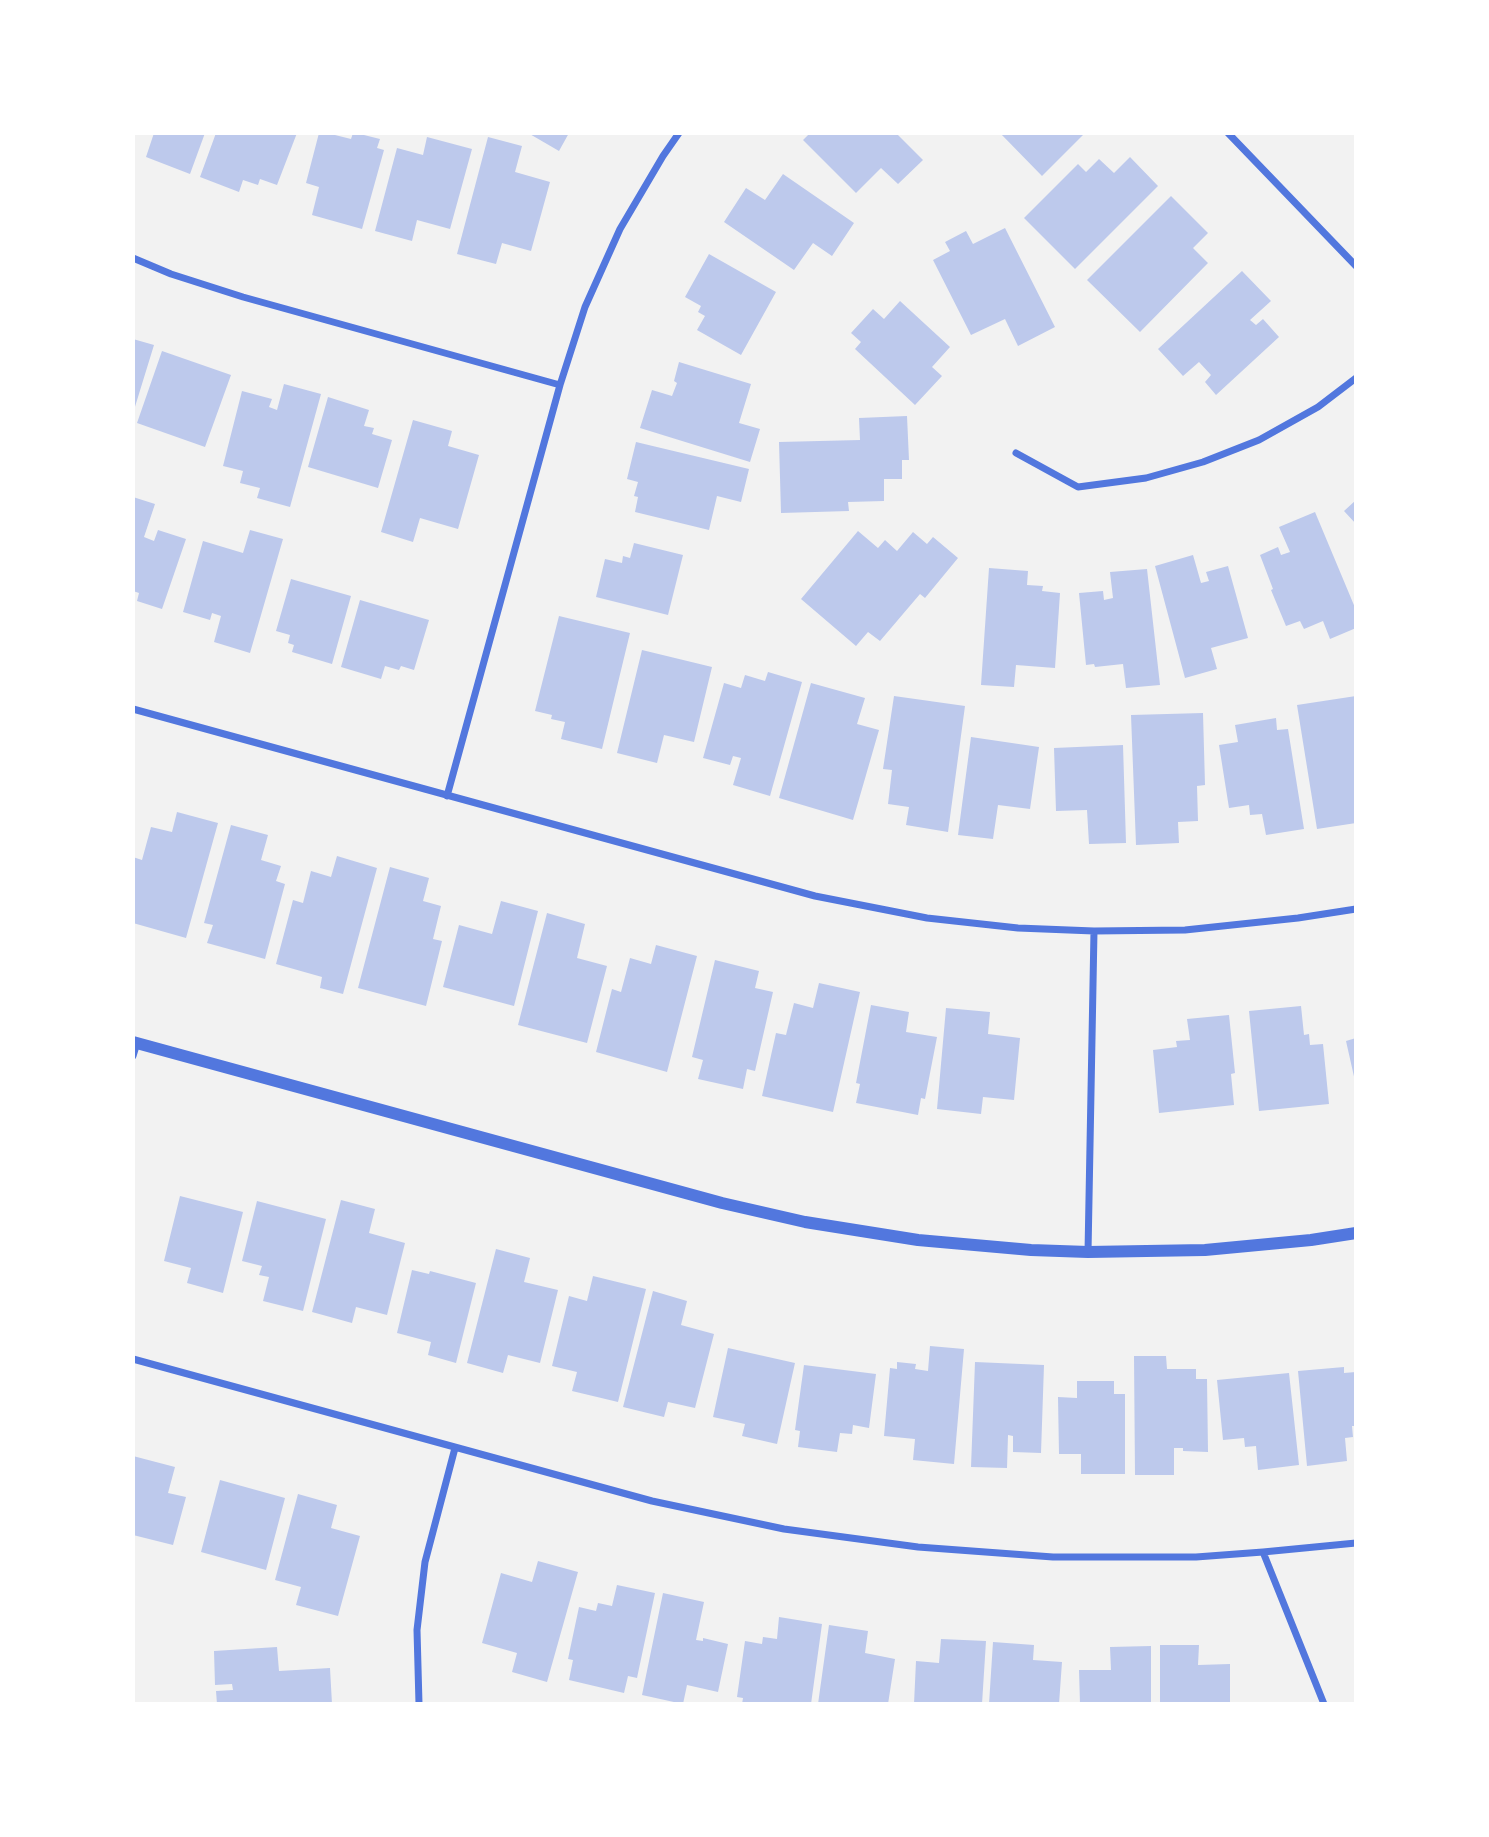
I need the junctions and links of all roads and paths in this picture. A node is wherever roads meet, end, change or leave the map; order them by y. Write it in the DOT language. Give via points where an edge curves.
graph roads {
  1 [pos="679,133"];
  2 [pos="1228,133"];
  3 [pos="133,258"];
  4 [pos="1356,266"];
  5 [pos="1356,378"];
  6 [pos="560,385"];
  7 [pos="1016,453"];
  8 [pos="133,709"];
  9 [pos="447,796"];
  10 [pos="1356,909"];
  11 [pos="1094,931"];
  12 [pos="135,1042"];
  13 [pos="133,1056"];
  14 [pos="1356,1233"];
  15 [pos="1088,1252"];
  16 [pos="133,1359"];
  17 [pos="455,1448"];
  18 [pos="1356,1543"];
  19 [pos="1263,1552"];
  20 [pos="419,1704"];
  21 [pos="1324,1704"];
  1 -- 6 [label="street" via="621,229 585,307"];
  2 -- 4 [label="street"];
  3 -- 6 [label="street" via="243,297"];
  5 -- 7 [label="street" via="1318,407 1259,440 1146,478 1078,486"];
  6 -- 9 [label="street"];
  8 -- 9 [label="street"];
  9 -- 11 [label="street" via="815,896 927,918"];
  10 -- 11 [label="street" via="1185,930"];
  11 -- 15 [label="street"];
  12 -- 13 [label="street"];
  12 -- 15 [label="street" via="805,1222 918,1240"];
  14 -- 15 [label="street" via="1205,1250"];
  16 -- 17 [label="street"];
  17 -- 19 [label="street" via="652,1501 784,1529 918,1547 1053,1557"];
  17 -- 20 [label="street" via="425,1562 417,1630"];
  18 -- 19 [label="street"];
  19 -- 21 [label="street"];
}
